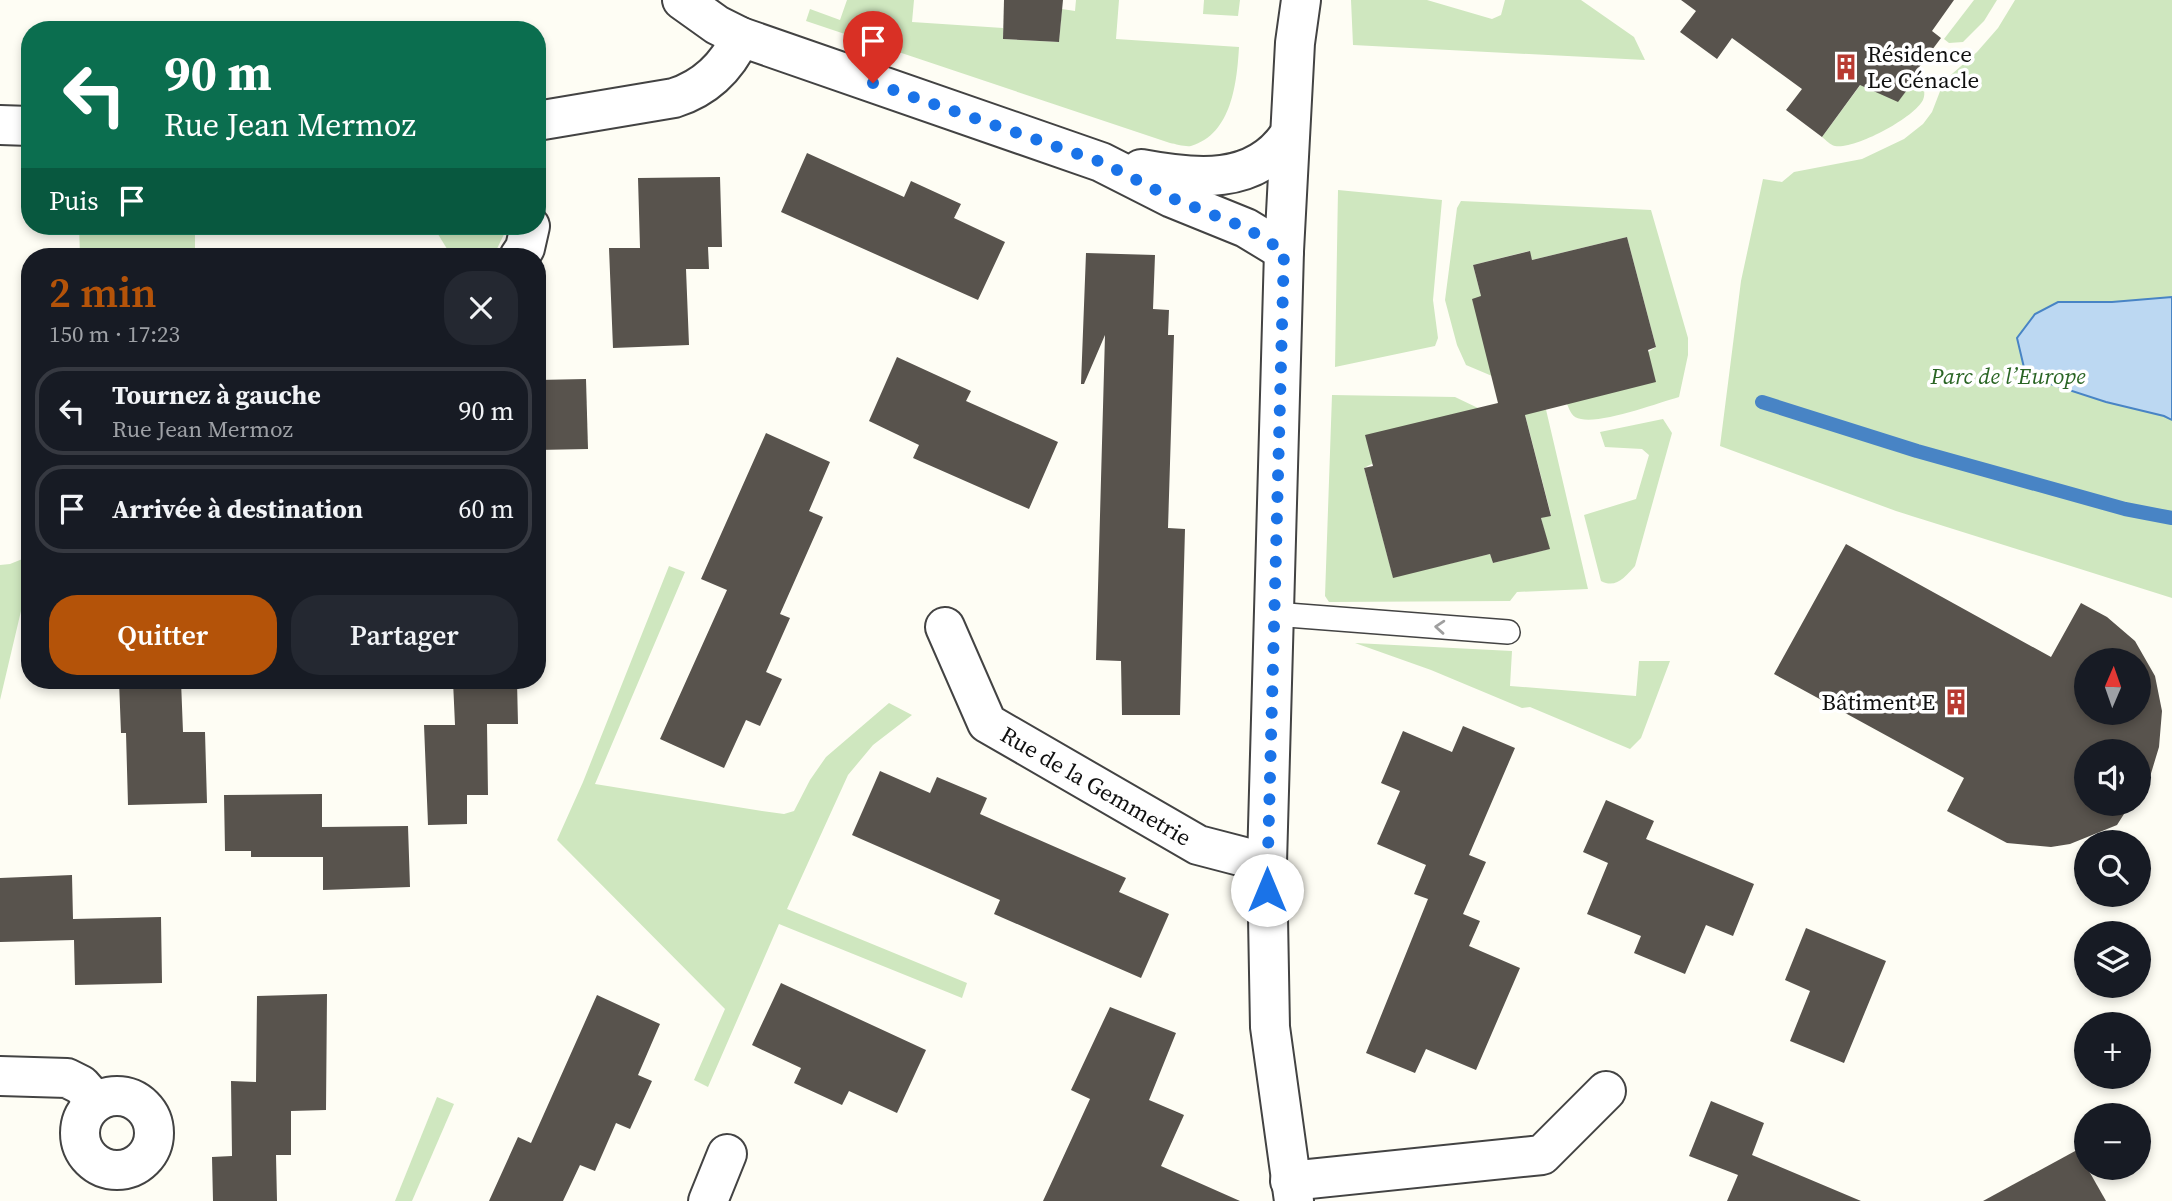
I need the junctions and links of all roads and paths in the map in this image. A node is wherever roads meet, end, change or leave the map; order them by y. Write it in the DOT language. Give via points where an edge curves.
graph roads {
  1 [pos="682,0"];
  2 [pos="1301,0"];
  3 [pos="741,37"];
  4 [pos="546,120"];
  5 [pos="0,125"];
  6 [pos="21,126"];
  7 [pos="1289,135"];
  8 [pos="1101,162"];
  9 [pos="1284,251"];
  10 [pos="1274,614"];
  11 [pos="945,627"];
  12 [pos="1508,632"];
  13 [pos="1267,863"];
  14 [pos="0,1076"];
  15 [pos="1606,1091"];
  16 [pos="96,1102"];
  17 [pos="727,1154"];
  18 [pos="1292,1191"];
  19 [pos="708,1201"];
  1 -- 3 [label="street"];
  2 -- 7 [label="street"];
  3 -- 4 [label="street" via="722,69 691,93"];
  3 -- 8 [label="street"];
  5 -- 6 [label="street"];
  7 -- 8 [label="street" via="1280,150 1264,161 1232,174 1185,178"];
  7 -- 9 [label="street"];
  8 -- 9 [label="street" via="1246,228"];
  9 -- 10 [label="street"];
  12 -- 10 [label="lane, one-way"];
  10 -- 13 [label="street"];
  11 -- 13 [label="street, Rue de la Gemmetrie" via="987,723 1198,845"];
  13 -- 18 [label="street" via="1270,1027"];
  14 -- 16 [label="street" via="66,1078 81,1085"];
  15 -- 18 [label="street" via="1542,1155"];
  17 -- 19 [label="street"];
}
